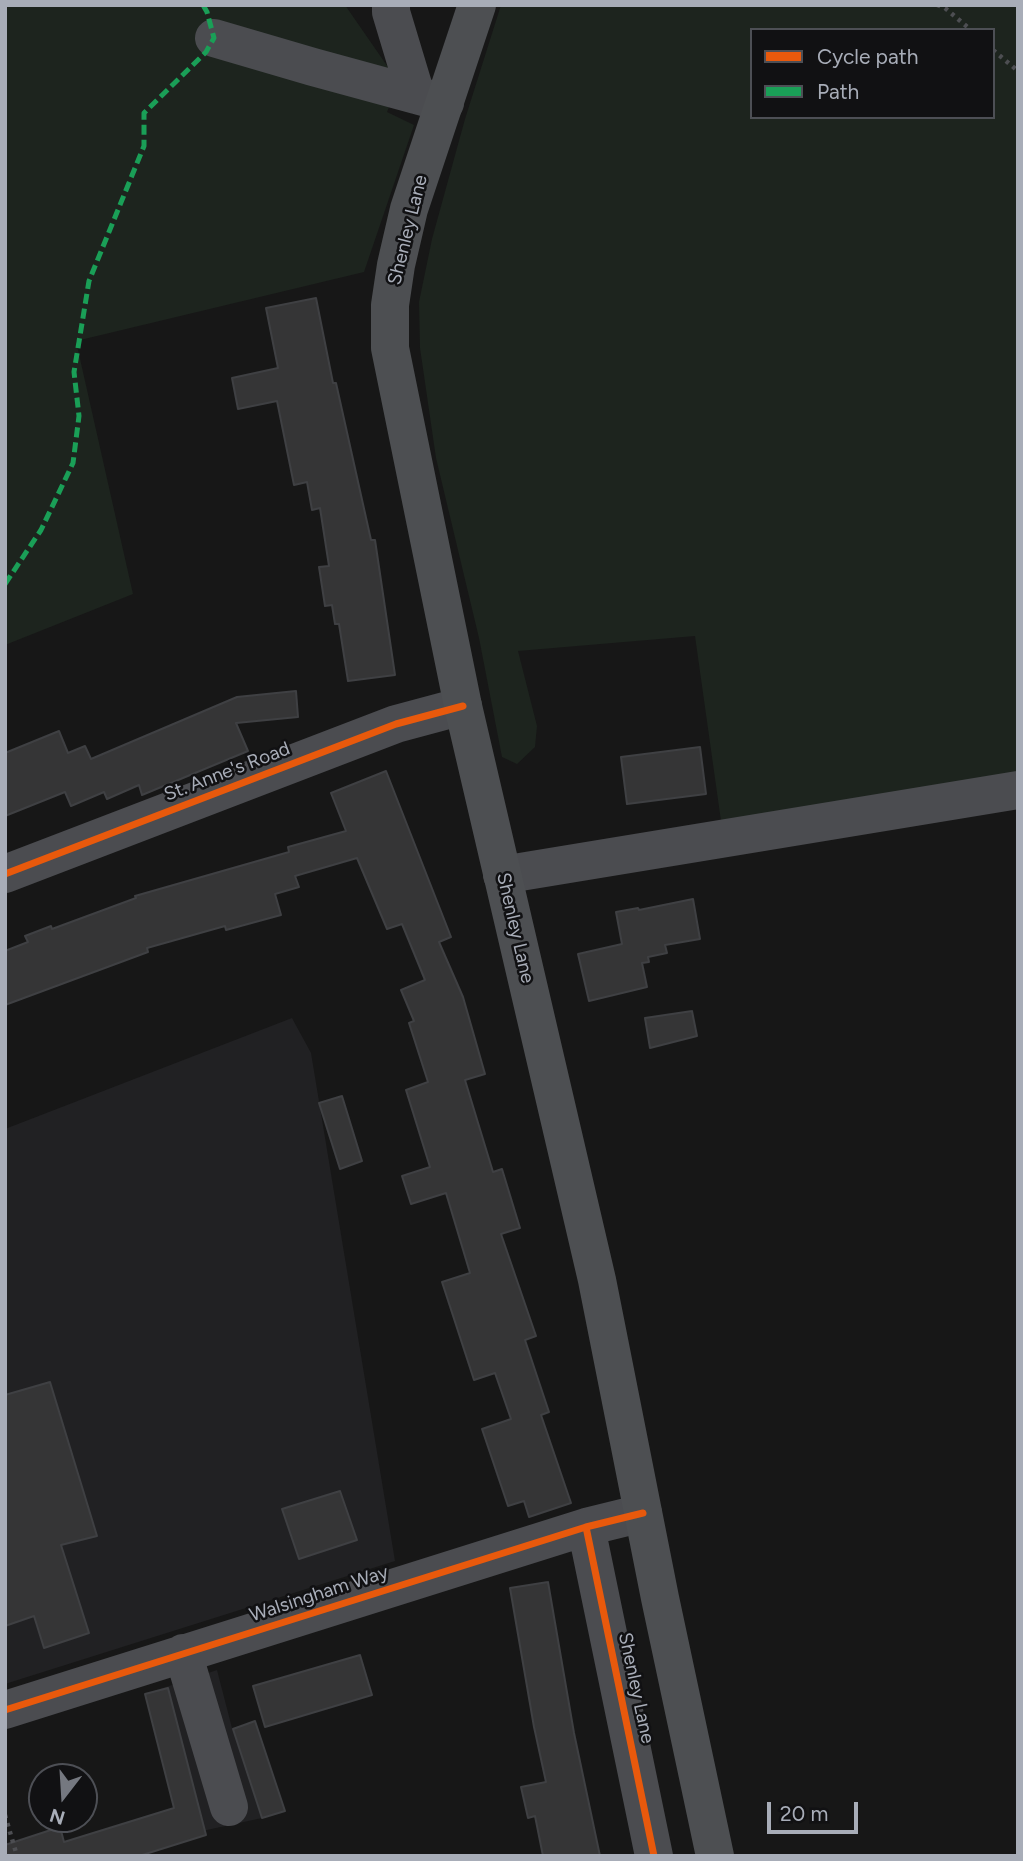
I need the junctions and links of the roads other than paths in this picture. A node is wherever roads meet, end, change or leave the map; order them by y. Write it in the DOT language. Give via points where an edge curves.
graph roads {
  1 [pos="391,5"];
  2 [pos="477,5"];
  3 [pos="214,38"];
  4 [pos="430,99"];
  5 [pos="463,706"];
  6 [pos="1018,790"];
  7 [pos="5,874"];
  8 [pos="502,875"];
  9 [pos="643,1513"];
  10 [pos="586,1527"];
  11 [pos="183,1653"];
  12 [pos="5,1710"];
  13 [pos="229,1807"];
  14 [pos="654,1856"];
  15 [pos="715,1856"];
  1 -- 4 [label="street"];
  2 -- 4 [label="main road, Shenley Lane"];
  3 -- 4 [label="street"];
  4 -- 5 [label="main road, Shenley Lane" via="396,265 390,348"];
  5 -- 7 [label="street, St. Anne's Road" via="396,724"];
  5 -- 8 [label="main road, Shenley Lane"];
  6 -- 8 [label="street"];
  8 -- 9 [label="main road, Shenley Lane" via="597,1280"];
  9 -- 10 [label="street, Walsingham Way"];
  9 -- 15 [label="main road, Shenley Lane"];
  10 -- 11 [label="street, Walsingham Way"];
  10 -- 14 [label="street, Shenley Lane"];
  11 -- 12 [label="street, Walsingham Way"];
  11 -- 13 [label="street"];
}
